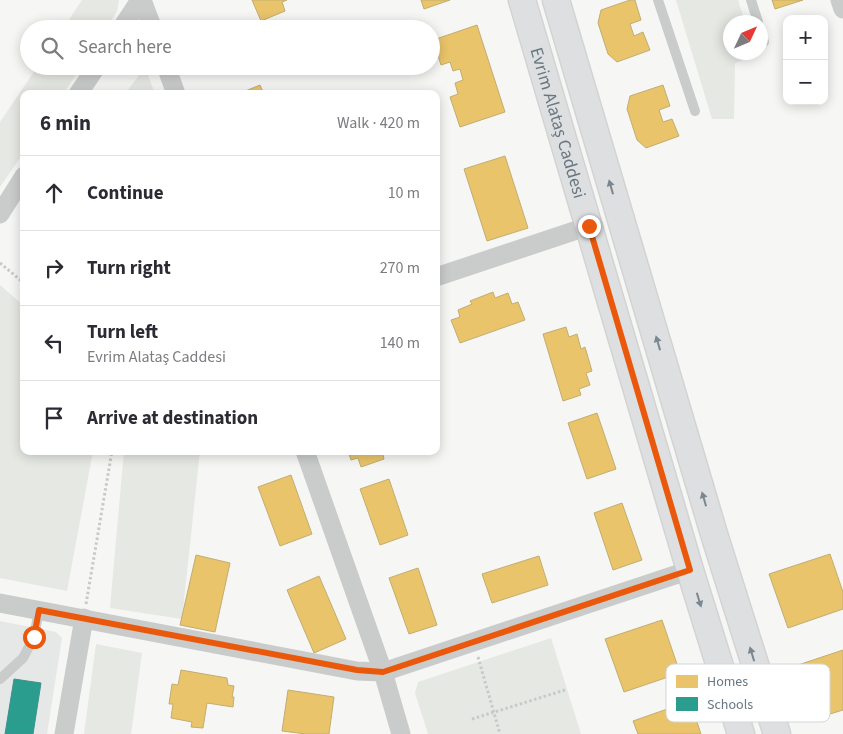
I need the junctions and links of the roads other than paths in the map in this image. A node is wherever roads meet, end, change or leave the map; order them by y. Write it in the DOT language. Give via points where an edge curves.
graph roads {
  1 [pos="141,0"];
  2 [pos="522,0"];
  3 [pos="556,0"];
  4 [pos="658,0"];
  5 [pos="751,0"];
  6 [pos="840,0"];
  7 [pos="843,9"];
  8 [pos="756,15"];
  9 [pos="127,20"];
  10 [pos="149,20"];
  11 [pos="90,75"];
  12 [pos="169,75"];
  13 [pos="81,90"];
  14 [pos="175,90"];
  15 [pos="695,111"];
  16 [pos="20,182"];
  17 [pos="0,214"];
  18 [pos="589,226"];
  19 [pos="440,276"];
  20 [pos="306,455"];
  21 [pos="690,570"];
  22 [pos="0,603"];
  23 [pos="39,610"];
  24 [pos="84,618"];
  25 [pos="719,664"];
  26 [pos="755,664"];
  27 [pos="383,672"];
  28 [pos="0,679"];
  29 [pos="737,722"];
  30 [pos="773,722"];
  31 [pos="64,734"];
  32 [pos="401,734"];
  33 [pos="741,734"];
  34 [pos="777,734"];
  1 -- 9 [label="street"];
  1 -- 10 [label="street"];
  2 -- 18 [label="main road, Evrim Alataş Caddesi"];
  26 -- 3 [label="main road, one-way"];
  4 -- 15 [label="lane"];
  5 -- 8 [label="lane"];
  6 -- 7 [label="street"];
  11 -- 13 [label="street"];
  12 -- 14 [label="street"];
  16 -- 17 [label="street"];
  18 -- 19 [label="street"];
  18 -- 21 [label="main road, Evrim Alataş Caddesi"];
  20 -- 27 [label="street"];
  21 -- 25 [label="main road, Evrim Alataş Caddesi, one-way"];
  21 -- 27 [label="street"];
  22 -- 23 [label="street"];
  23 -- 24 [label="street"];
  23 -- 28 [label="lane" via="34,637 23,658"];
  24 -- 27 [label="street" via="357,670"];
  24 -- 31 [label="street"];
  27 -- 32 [label="street"];
  29 -- 33 [label="main road, Evrim Alataş Caddesi, one-way"];
  34 -- 30 [label="main road, one-way"];
}
